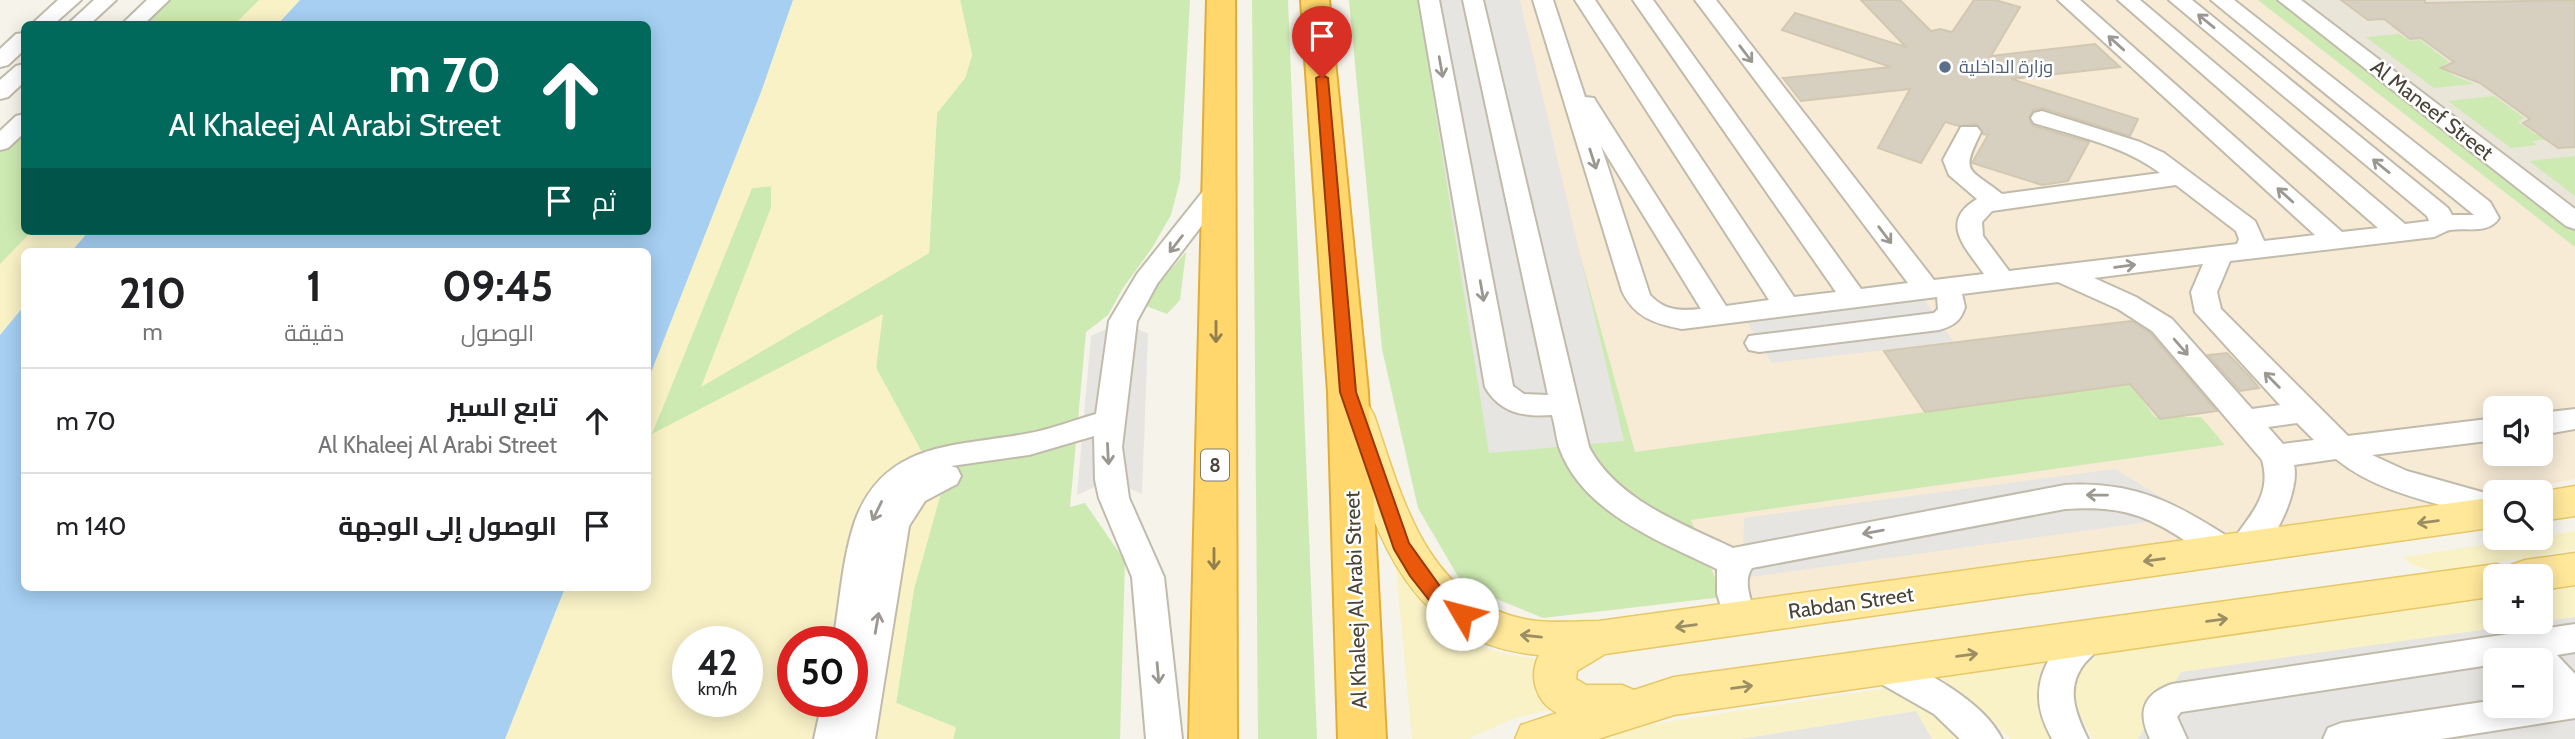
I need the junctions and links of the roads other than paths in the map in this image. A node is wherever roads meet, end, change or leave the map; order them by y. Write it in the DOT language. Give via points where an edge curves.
graph roads {
  1 [pos="71,0"];
  2 [pos="106,0"];
  3 [pos="159,0"];
  4 [pos="1221,0"];
  5 [pos="1315,0"];
  6 [pos="1429,0"];
  7 [pos="1473,0"];
  8 [pos="1543,0"];
  9 [pos="1585,0"];
  10 [pos="1643,0"];
  11 [pos="1705,0"];
  12 [pos="2068,0"];
  13 [pos="2128,0"];
  14 [pos="2179,0"];
  15 [pos="2221,0"];
  16 [pos="2288,0"];
  17 [pos="46,21"];
  18 [pos="82,21"];
  19 [pos="135,21"];
  20 [pos="21,42"];
  21 [pos="0,60"];
  22 [pos="1564,68"];
  23 [pos="21,74"];
  24 [pos="0,92"];
  25 [pos="2042,118"];
  26 [pos="21,124"];
  27 [pos="1969,132"];
  28 [pos="0,143"];
  29 [pos="2183,177"];
  30 [pos="1217,190"];
  31 [pos="1994,201"];
  32 [pos="2443,221"];
  33 [pos="2575,221"];
  34 [pos="2400,233"];
  35 [pos="2336,240"];
  36 [pos="2234,252"];
  37 [pos="2062,274"];
  38 [pos="2002,281"];
  39 [pos="1936,289"];
  40 [pos="1854,299"];
  41 [pos="1787,307"];
  42 [pos="2208,313"];
  43 [pos="1718,315"];
  44 [pos="2153,319"];
  45 [pos="1759,343"];
  46 [pos="1348,392"];
  47 [pos="1565,404"];
  48 [pos="2304,412"];
  49 [pos="2575,419"];
  50 [pos="1110,420"];
  51 [pos="2246,420"];
  52 [pos="2553,422"];
  53 [pos="2483,431"];
  54 [pos="1019,446"];
  55 [pos="2342,449"];
  56 [pos="2276,456"];
  57 [pos="2575,501"];
  58 [pos="2553,504"];
  59 [pos="2483,506"];
  60 [pos="2483,512"];
  61 [pos="2235,549"];
  62 [pos="1735,563"];
  63 [pos="2575,569"];
  64 [pos="2553,572"];
  65 [pos="2483,582"];
  66 [pos="1740,618"];
  67 [pos="853,626"];
  68 [pos="1599,638"];
  69 [pos="2089,638"];
  70 [pos="2575,638"];
  71 [pos="2552,648"];
  72 [pos="2483,661"];
  73 [pos="1881,667"];
  74 [pos="2553,673"];
  75 [pos="1674,696"];
  76 [pos="2575,697"];
  77 [pos="2575,703"];
  78 [pos="836,717"];
  79 [pos="832,739"];
  80 [pos="857,739"];
  81 [pos="1164,739"];
  82 [pos="1213,739"];
  83 [pos="1362,739"];
  84 [pos="1537,739"];
  85 [pos="1983,739"];
  86 [pos="2070,739"];
  87 [pos="2169,739"];
  88 [pos="2341,739"];
  1 -- 17 [label="street"];
  2 -- 18 [label="street"];
  3 -- 19 [label="street"];
  4 -- 30 [label="highway, 8"];
  5 -- 46 [label="highway, Al Khaleej Al Arabi Street"];
  6 -- 47 [label="street, one-way" via="1499,387 1517,404"];
  7 -- 47 [label="street"];
  8 -- 22 [label="street"];
  9 -- 41 [label="street"];
  10 -- 40 [label="street"];
  11 -- 39 [label="street, one-way"];
  35 -- 12 [label="street, one-way"];
  13 -- 34 [label="street"];
  32 -- 14 [label="street, one-way" via="2439,213"];
  15 -- 32 [label="street" via="2487,215 2479,222"];
  16 -- 33 [label="street, Al Maneef Street"];
  20 -- 21 [label="street"];
  22 -- 43 [label="street"];
  22 -- 43 [label="street, one-way" via="1638,300 1669,318"];
  23 -- 24 [label="street"];
  25 -- 29 [label="street" via="2132,147"];
  26 -- 28 [label="street"];
  27 -- 31 [label="street" via="1955,160 1957,170"];
  29 -- 31 [label="street"];
  29 -- 36 [label="street" via="2246,227 2252,239"];
  30 -- 50 [label="street, one-way" via="1146,280 1123,321"];
  30 -- 82 [label="highway, 8, one-way"];
  31 -- 38 [label="street" via="1977,209 1968,229"];
  32 -- 34 [label="street" via="2434,229"];
  34 -- 35 [label="street"];
  35 -- 36 [label="street"];
  37 -- 36 [label="street, one-way"];
  36 -- 42 [label="street" via="2204,292"];
  37 -- 38 [label="street"];
  37 -- 44 [label="street"];
  38 -- 39 [label="street"];
  39 -- 40 [label="street"];
  39 -- 45 [label="street" via="1951,298 1953,310 1939,321"];
  40 -- 41 [label="street"];
  41 -- 43 [label="street"];
  42 -- 44 [label="street"];
  48 -- 42 [label="street, one-way"];
  44 -- 51 [label="street, one-way"];
  68 -- 46 [label="main road, Rabdan Street, one-way" via="1512,633 1462,614 1436,594 1401,544"];
  46 -- 83 [label="highway, Al Khaleej Al Arabi Street"];
  47 -- 62 [label="street" via="1581,465 1598,486 1622,505"];
  48 -- 51 [label="street"];
  48 -- 55 [label="street"];
  49 -- 52 [label="street"];
  50 -- 54 [label="street"];
  50 -- 81 [label="street, one-way" via="1107,447 1114,498 1151,594"];
  51 -- 56 [label="street"];
  53 -- 55 [label="street"];
  54 -- 67 [label="street, one-way" via="978,448 938,457 908,473 886,495 872,521"];
  80 -- 54 [label="street, one-way" via="899,513 923,486"];
  55 -- 56 [label="street"];
  55 -- 59 [label="street" via="2398,480"];
  56 -- 61 [label="street" via="2283,478 2280,496"];
  57 -- 58 [label="main road"];
  60 -- 61 [label="main road, Rabdan Street, one-way"];
  61 -- 62 [label="street, one-way" via="2155,508 2125,497 2096,494 1753,554"];
  61 -- 66 [label="main road, Rabdan Street, one-way"];
  62 -- 66 [label="street" via="1730,579"];
  63 -- 64 [label="main road"];
  69 -- 65 [label="main road, one-way"];
  66 -- 68 [label="main road, Rabdan Street, one-way"];
  68 -- 75 [label="main road" via="1556,662 1554,677 1563,694 1583,705 1599,707"];
  73 -- 69 [label="main road, one-way"];
  69 -- 86 [label="street" via="2062,665 2056,683 2056,704"];
  70 -- 71 [label="street"];
  72 -- 87 [label="street" via="2172,699 2159,712"];
  75 -- 73 [label="main road, one-way"];
  73 -- 85 [label="street" via="1945,703"];
  74 -- 76 [label="street"];
  75 -- 84 [label="main road"];
  77 -- 88 [label="street"];
  78 -- 79 [label="street"];
}
